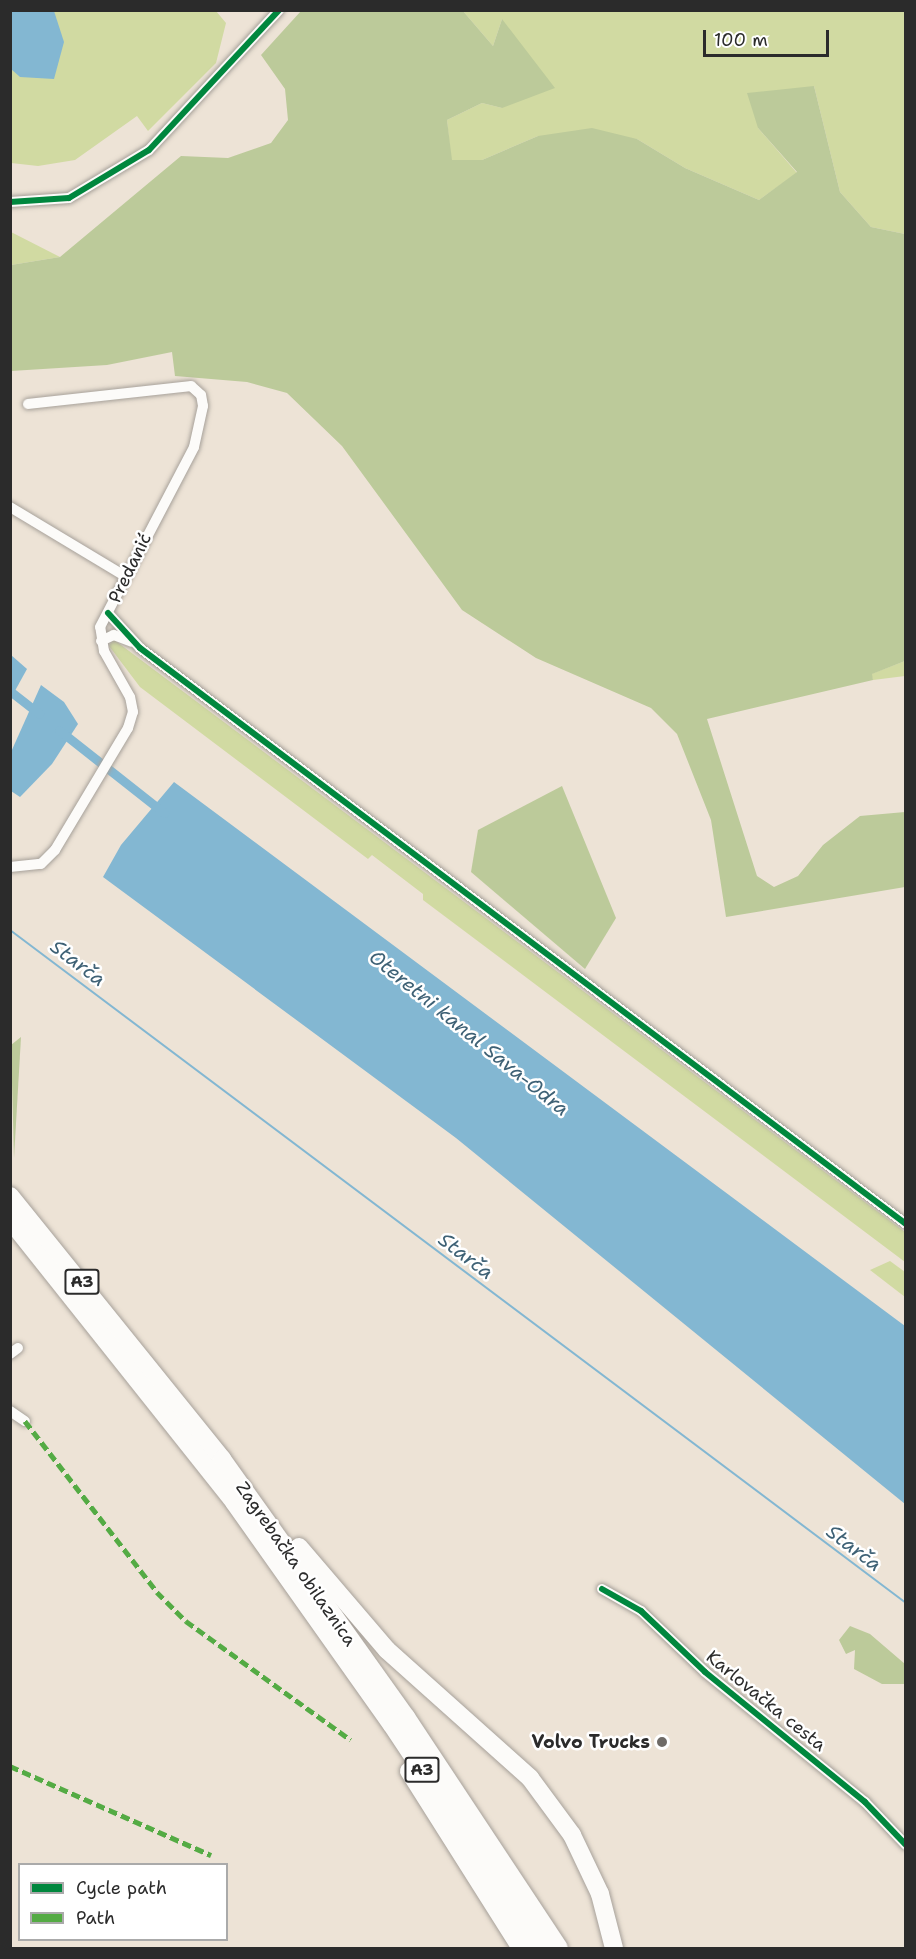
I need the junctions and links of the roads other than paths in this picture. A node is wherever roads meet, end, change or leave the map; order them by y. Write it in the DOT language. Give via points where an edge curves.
graph roads {
  1 [pos="279,10"];
  2 [pos="10,202"];
  3 [pos="28,404"];
  4 [pos="10,507"];
  5 [pos="123,575"];
  6 [pos="108,613"];
  7 [pos="101,641"];
  8 [pos="140,648"];
  9 [pos="10,867"];
  10 [pos="10,1197"];
  11 [pos="10,1220"];
  12 [pos="906,1224"];
  13 [pos="10,1411"];
  14 [pos="25,1420"];
  15 [pos="222,1460"];
  16 [pos="602,1589"];
  17 [pos="300,1594"];
  18 [pos="906,1845"];
  19 [pos="521,1948"];
  20 [pos="540,1948"];
  21 [pos="559,1948"];
  22 [pos="614,1948"];
  1 -- 2 [label="street" via="149,150 69,198"];
  3 -- 5 [label="street, Predanić" via="191,386 201,394 194,447"];
  4 -- 5 [label="street"];
  5 -- 6 [label="street, Predanić"];
  6 -- 7 [label="street, Predanić"];
  6 -- 8 [label="street"];
  7 -- 8 [label="street" via="108,635 124,637"];
  7 -- 9 [label="street" via="130,697 133,712 128,728 55,850 41,864"];
  8 -- 12 [label="street"];
  10 -- 15 [label="highway, Zagrebačka obilaznica / A3"];
  11 -- 17 [label="highway, Zagrebačka obilaznica / A3" via="177,1426"];
  13 -- 14 [label="street"];
  15 -- 21 [label="highway, Zagrebačka obilaznica / A3" via="406,1717"];
  15 -- 22 [label="highway" via="242,1470 325,1582 387,1650 530,1778 572,1835 600,1894"];
  16 -- 18 [label="street, Karlovačka cesta" via="641,1611 705,1672 865,1802"];
  17 -- 19 [label="highway" via="315,1633 383,1728"];
  17 -- 20 [label="highway, Zagrebačka obilaznica / A3"];
}
